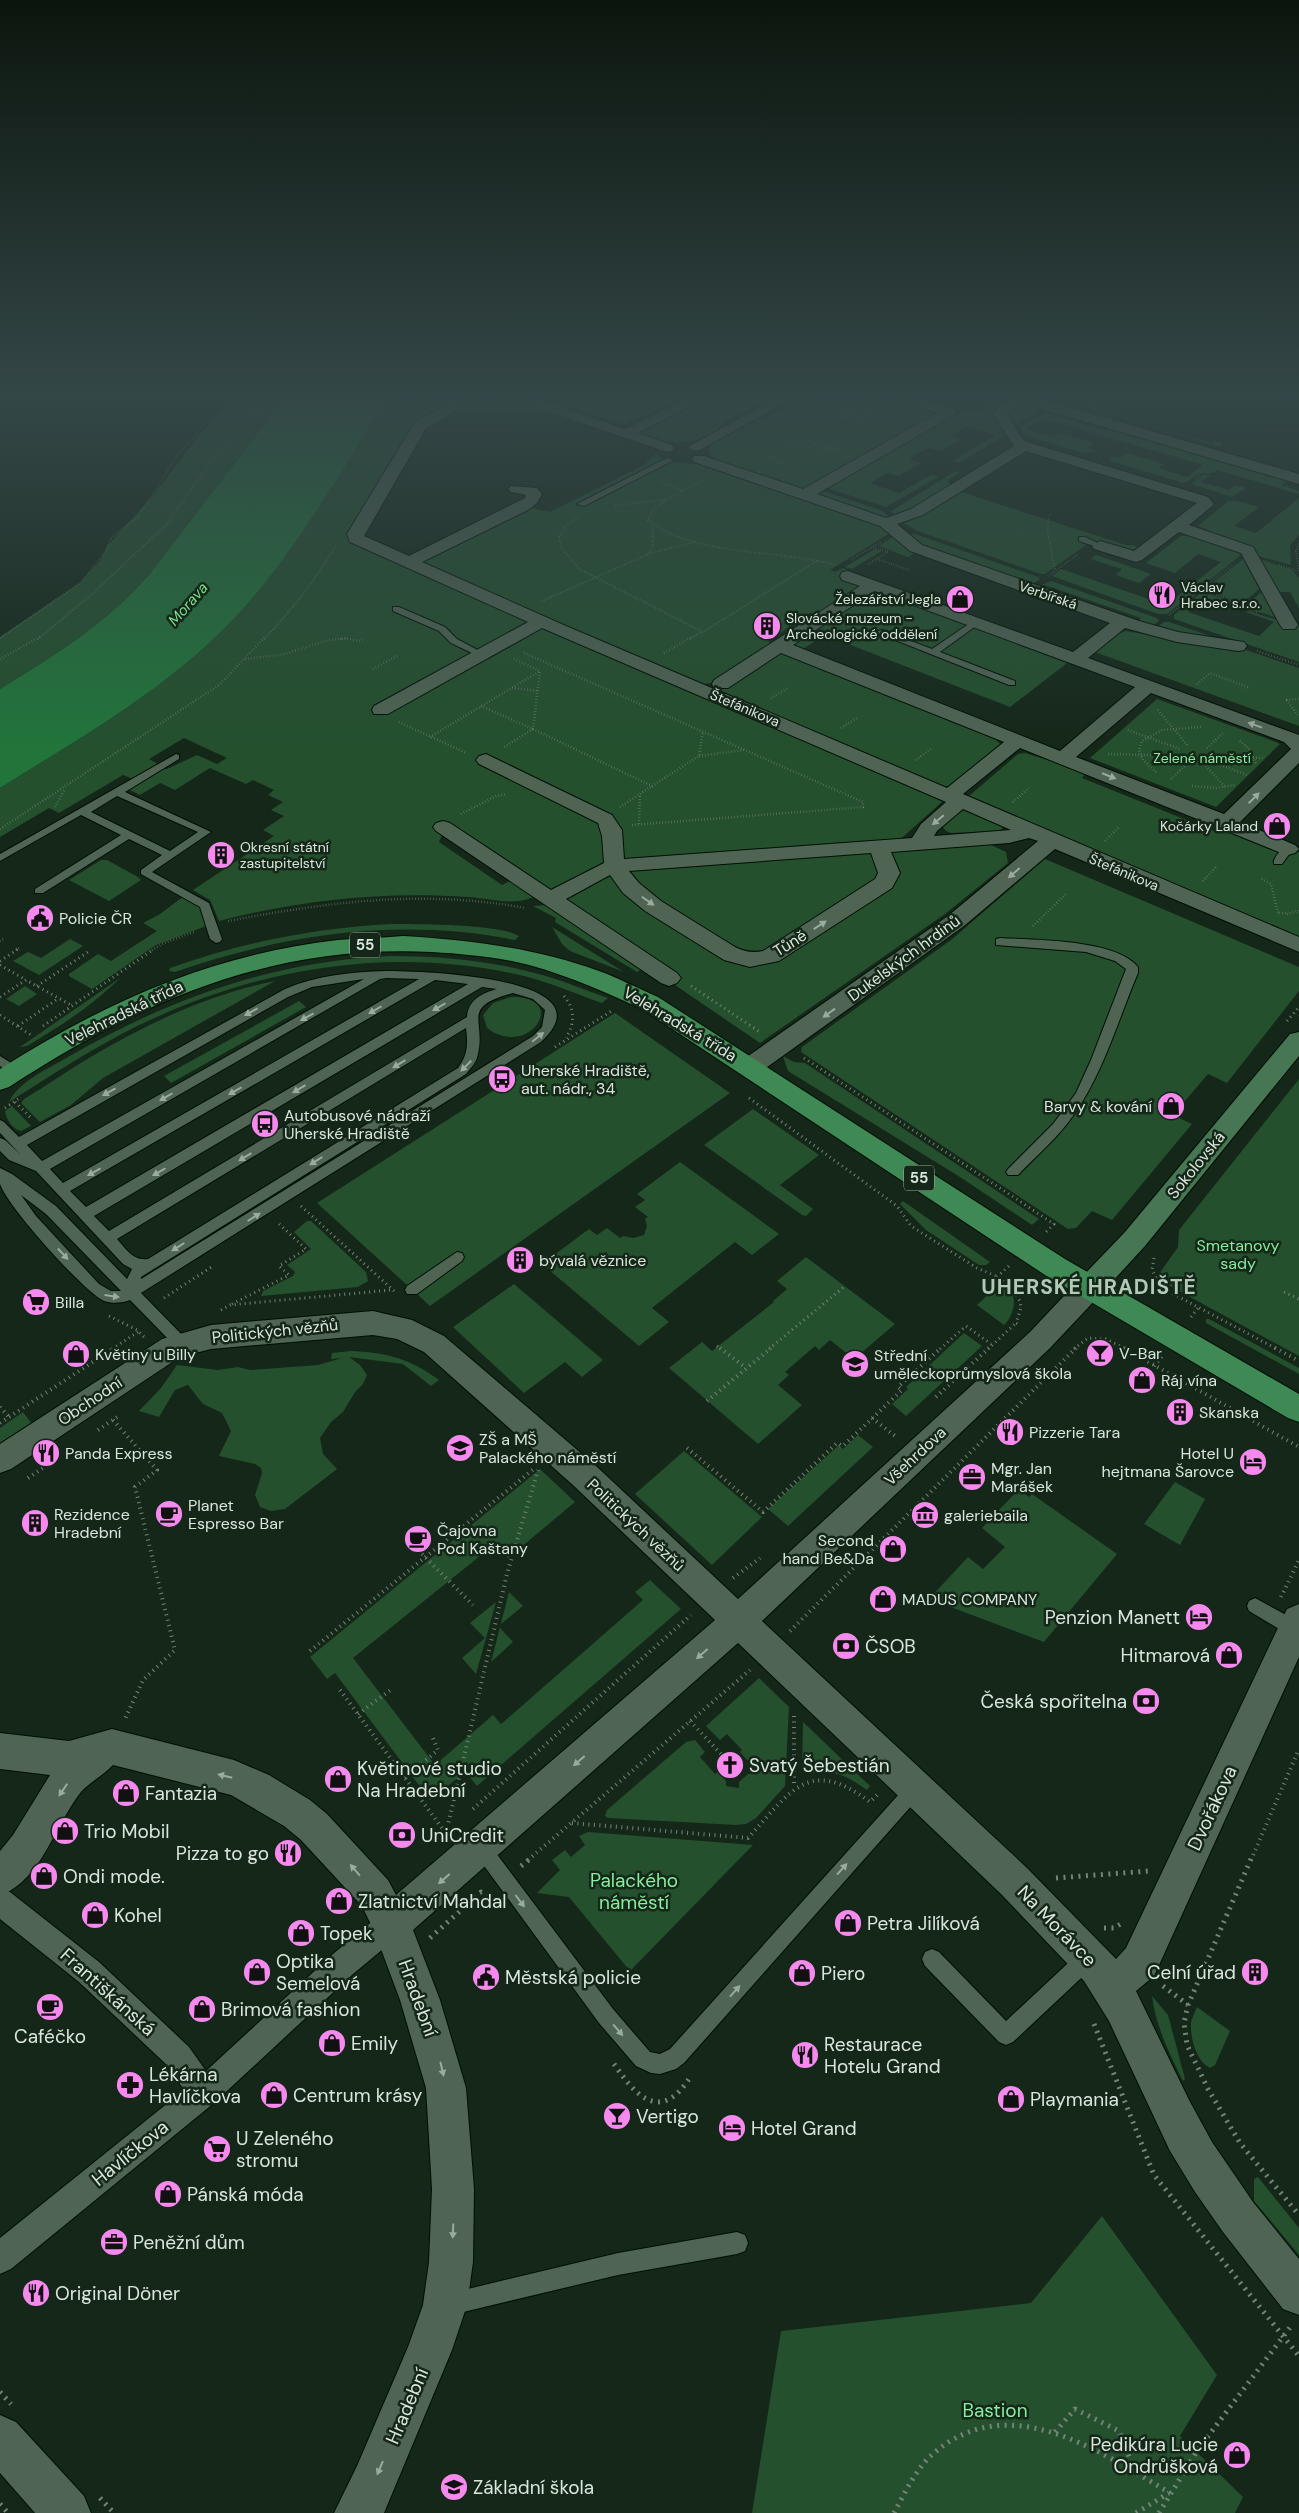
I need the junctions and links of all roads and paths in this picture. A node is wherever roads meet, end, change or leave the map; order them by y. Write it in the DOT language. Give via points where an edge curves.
graph roads {
  1 [pos="141,512"];
  2 [pos="175,512"];
  3 [pos="368,512"];
  4 [pos="511,512"];
  5 [pos="651,512"];
  6 [pos="850,512"];
  7 [pos="917,512"];
  8 [pos="1196,512"];
  9 [pos="584,514"];
  10 [pos="1050,514"];
  11 [pos="653,526"];
  12 [pos="1177,526"];
  13 [pos="891,528"];
  14 [pos="1082,539"];
  15 [pos="695,542"];
  16 [pos="1299,544"];
  17 [pos="1096,549"];
  18 [pos="334,550"];
  19 [pos="888,552"];
  20 [pos="646,555"];
  21 [pos="876,559"];
  22 [pos="818,560"];
  23 [pos="408,563"];
  24 [pos="848,569"];
  25 [pos="909,570"];
  26 [pos="1055,570"];
  27 [pos="1299,573"];
  28 [pos="594,578"];
  29 [pos="1030,589"];
  30 [pos="866,590"];
  31 [pos="1201,590"];
  32 [pos="1256,594"];
  33 [pos="396,609"];
  34 [pos="518,612"];
  35 [pos="1123,621"];
  36 [pos="541,622"];
  37 [pos="976,623"];
  38 [pos="1289,626"];
  39 [pos="703,632"];
  40 [pos="879,632"];
  41 [pos="0,638"];
  42 [pos="364,639"];
  43 [pos="780,646"];
  44 [pos="1238,646"];
  45 [pos="486,652"];
  46 [pos="523,653"];
  47 [pos="933,653"];
  48 [pos="399,655"];
  49 [pos="0,659"];
  50 [pos="244,659"];
  51 [pos="1075,659"];
  52 [pos="643,664"];
  53 [pos="373,669"];
  54 [pos="540,671"];
  55 [pos="1012,683"];
  56 [pos="1148,686"];
  57 [pos="512,688"];
  58 [pos="714,688"];
  59 [pos="1250,688"];
  60 [pos="1191,689"];
  61 [pos="539,691"];
  62 [pos="1299,699"];
  63 [pos="1153,704"];
  64 [pos="481,706"];
  65 [pos="381,710"];
  66 [pos="1299,717"];
  67 [pos="1107,722"];
  68 [pos="1172,726"];
  69 [pos="1205,728"];
  70 [pos="533,729"];
  71 [pos="703,731"];
  72 [pos="1219,731"];
  73 [pos="1228,734"];
  74 [pos="1147,736"];
  75 [pos="430,737"];
  76 [pos="1235,738"];
  77 [pos="1018,740"];
  78 [pos="1299,745"];
  79 [pos="1188,746"];
  80 [pos="932,748"];
  81 [pos="1180,749"];
  82 [pos="745,750"];
  83 [pos="1299,752"];
  84 [pos="1069,753"];
  85 [pos="1141,754"];
  86 [pos="699,756"];
  87 [pos="1178,756"];
  88 [pos="176,757"];
  89 [pos="1217,757"];
  90 [pos="1255,758"];
  91 [pos="1263,758"];
  92 [pos="486,760"];
  93 [pos="1215,763"];
  94 [pos="1256,764"];
  95 [pos="910,765"];
  96 [pos="1206,766"];
  97 [pos="1158,774"];
  98 [pos="1166,778"];
  99 [pos="1174,782"];
  100 [pos="1269,783"];
  101 [pos="1236,785"];
  102 [pos="652,786"];
  103 [pos="1190,786"];
  104 [pos="542,787"];
  105 [pos="1226,787"];
  106 [pos="1029,788"];
  107 [pos="1230,791"];
  108 [pos="117,792"];
  109 [pos="640,793"];
  110 [pos="955,799"];
  111 [pos="1007,807"];
  112 [pos="83,812"];
  113 [pos="1224,820"];
  114 [pos="607,823"];
  115 [pos="639,824"];
  116 [pos="443,827"];
  117 [pos="0,829"];
  118 [pos="1028,831"];
  119 [pos="129,835"];
  120 [pos="1051,841"];
  121 [pos="920,843"];
  122 [pos="879,847"];
  123 [pos="170,855"];
  124 [pos="1283,856"];
  125 [pos="0,858"];
  126 [pos="615,866"];
  127 [pos="1217,866"];
  128 [pos="1262,879"];
  129 [pos="1197,887"];
  130 [pos="38,891"];
  131 [pos="1066,894"];
  132 [pos="550,899"];
  133 [pos="1299,911"];
  134 [pos="1278,913"];
  135 [pos="1285,918"];
  136 [pos="5,938"];
  137 [pos="216,939"];
  138 [pos="0,941"];
  139 [pos="1000,942"];
  140 [pos="1014,943"];
  141 [pos="1299,945"];
  142 [pos="21,947"];
  143 [pos="92,950"];
  144 [pos="0,963"];
  145 [pos="380,976"];
  146 [pos="433,976"];
  147 [pos="669,978"];
  148 [pos="26,980"];
  149 [pos="481,982"];
  150 [pos="37,986"];
  151 [pos="518,990"];
  152 [pos="562,992"];
  153 [pos="570,995"];
  154 [pos="0,997"];
  155 [pos="59,998"];
  156 [pos="72,1005"];
  157 [pos="608,1007"];
  158 [pos="0,1015"];
  159 [pos="470,1020"];
  160 [pos="18,1026"];
  161 [pos="31,1035"];
  162 [pos="1299,1040"];
  163 [pos="564,1041"];
  164 [pos="750,1067"];
  165 [pos="5,1071"];
  166 [pos="744,1094"];
  167 [pos="21,1097"];
  168 [pos="0,1111"];
  169 [pos="0,1125"];
  170 [pos="0,1143"];
  171 [pos="18,1144"];
  172 [pos="41,1168"];
  173 [pos="0,1172"];
  174 [pos="1013,1172"];
  175 [pos="63,1189"];
  176 [pos="86,1214"];
  177 [pos="278,1223"];
  178 [pos="108,1238"];
  179 [pos="1157,1252"];
  180 [pos="457,1257"];
  181 [pos="153,1263"];
  182 [pos="845,1286"];
  183 [pos="1089,1288"];
  184 [pos="412,1290"];
  185 [pos="1284,1292"];
  186 [pos="131,1293"];
  187 [pos="1299,1299"];
  188 [pos="230,1305"];
  189 [pos="137,1330"];
  190 [pos="1040,1340"];
  191 [pos="181,1343"];
  192 [pos="991,1344"];
  193 [pos="718,1346"];
  194 [pos="1299,1356"];
  195 [pos="1065,1357"];
  196 [pos="1292,1357"];
  197 [pos="1299,1361"];
  198 [pos="746,1368"];
  199 [pos="707,1401"];
  200 [pos="0,1407"];
  201 [pos="1299,1409"];
  202 [pos="9,1417"];
  203 [pos="872,1418"];
  204 [pos="113,1420"];
  205 [pos="0,1423"];
  206 [pos="895,1436"];
  207 [pos="1299,1447"];
  208 [pos="687,1448"];
  209 [pos="0,1460"];
  210 [pos="49,1464"];
  211 [pos="28,1478"];
  212 [pos="424,1556"];
  213 [pos="1299,1560"];
  214 [pos="473,1605"];
  215 [pos="1255,1606"];
  216 [pos="695,1612"];
  217 [pos="738,1621"];
  218 [pos="1288,1622"];
  219 [pos="786,1635"];
  220 [pos="310,1651"];
  221 [pos="392,1688"];
  222 [pos="340,1690"];
  223 [pos="794,1709"];
  224 [pos="358,1714"];
  225 [pos="690,1721"];
  226 [pos="432,1736"];
  227 [pos="112,1747"];
  228 [pos="1299,1749"];
  229 [pos="0,1751"];
  230 [pos="721,1754"];
  231 [pos="405,1778"];
  232 [pos="794,1788"];
  233 [pos="898,1789"];
  234 [pos="468,1813"];
  235 [pos="571,1823"];
  236 [pos="453,1826"];
  237 [pos="446,1833"];
  238 [pos="480,1848"];
  239 [pos="1153,1862"];
  240 [pos="1149,1871"];
  241 [pos="0,1877"];
  242 [pos="1048,1879"];
  243 [pos="1145,1879"];
  244 [pos="489,1895"];
  245 [pos="0,1902"];
  246 [pos="495,1903"];
  247 [pos="1127,1916"];
  248 [pos="391,1924"];
  249 [pos="1099,1955"];
  250 [pos="932,1959"];
  251 [pos="1092,2020"];
  252 [pos="610,2058"];
  253 [pos="699,2067"];
  254 [pos="204,2093"];
  255 [pos="1299,2216"];
  256 [pos="737,2243"];
  257 [pos="0,2258"];
  258 [pos="1299,2293"];
  259 [pos="445,2305"];
  260 [pos="1282,2338"];
  261 [pos="1299,2356"];
  262 [pos="1054,2432"];
  263 [pos="0,2438"];
  264 [pos="1135,2473"];
  265 [pos="1170,2493"];
  266 [pos="0,2504"];
  267 [pos="8,2513"];
  268 [pos="67,2513"];
  269 [pos="358,2513"];
  270 [pos="894,2513"];
  271 [pos="1136,2513"];
  272 [pos="1159,2513"];
  1 -- 41 [label="path" via="111,538 105,553 80,583"];
  2 -- 49 [label="path" via="167,524 92,594 38,639"];
  3 -- 23 [label="street, Štefánikova" via="355,534 357,540"];
  4 -- 23 [label="street"];
  5 -- 11 [label="path" via="648,520"];
  6 -- 13 [label="street, Verbířská"];
  7 -- 13 [label="street"];
  8 -- 12 [label="street"];
  9 -- 28 [label="path" via="564,528 559,542 570,560"];
  10 -- 26 [label="path" via="1047,528"];
  11 -- 15 [label="path"];
  11 -- 20 [label="path" via="653,547"];
  12 -- 17 [label="street" via="1136,557"];
  12 -- 38 [label="street" via="1247,550"];
  13 -- 24 [label="path"];
  13 -- 29 [label="street, Verbířská" via="916,548"];
  14 -- 17 [label="lane"];
  15 -- 20 [label="path"];
  15 -- 22 [label="path"];
  16 -- 27 [label="path" via="1296,551"];
  17 -- 26 [label="path" via="1084,550"];
  18 -- 50 [label="path" via="294,608"];
  19 -- 21 [label="path"];
  20 -- 28 [label="path"];
  21 -- 24 [label="path"];
  21 -- 25 [label="path"];
  22 -- 24 [label="path"];
  22 -- 39 [label="path"];
  23 -- 34 [label="street, Štefánikova"];
  24 -- 30 [label="street"];
  26 -- 29 [label="path"];
  28 -- 34 [label="path"];
  28 -- 39 [label="path"];
  29 -- 35 [label="street, Verbířská"];
  30 -- 37 [label="street"];
  30 -- 43 [label="street, Štefánikova"];
  31 -- 32 [label="path" via="1245,604"];
  33 -- 45 [label="lane" via="442,629 454,642"];
  34 -- 36 [label="street, Štefánikova"];
  35 -- 44 [label="street, Verbířská" via="1165,635"];
  35 -- 51 [label="street"];
  36 -- 45 [label="street"];
  36 -- 52 [label="street, Štefánikova"];
  37 -- 47 [label="lane"];
  37 -- 51 [label="street"];
  39 -- 52 [label="path"];
  40 -- 47 [label="lane"];
  42 -- 50 [label="path" via="325,641 285,654"];
  43 -- 58 [label="street, Štefánikova"];
  43 -- 77 [label="street"];
  45 -- 54 [label="path"];
  45 -- 65 [label="street"];
  46 -- 71 [label="path"];
  47 -- 55 [label="lane"];
  48 -- 53 [label="path"];
  50 -- 117 [label="path" via="219,685 193,704"];
  51 -- 56 [label="street"];
  52 -- 58 [label="street, Štefánikova"];
  54 -- 57 [label="path"];
  54 -- 61 [label="path"];
  56 -- 67 [label="street"];
  78 -- 56 [label="street, one-way" via="1291,738"];
  57 -- 61 [label="path"];
  57 -- 64 [label="path"];
  58 -- 110 [label="street, Štefánikova"];
  59 -- 60 [label="path" via="1210,673"];
  61 -- 70 [label="path"];
  62 -- 66 [label="path" via="1286,700"];
  63 -- 68 [label="path"];
  64 -- 70 [label="path"];
  64 -- 75 [label="path"];
  65 -- 75 [label="path" via="378,712"];
  67 -- 74 [label="path"];
  67 -- 84 [label="street"];
  68 -- 69 [label="path"];
  68 -- 74 [label="path"];
  68 -- 79 [label="path"];
  70 -- 92 [label="path"];
  70 -- 102 [label="path"];
  71 -- 82 [label="path"];
  71 -- 86 [label="path"];
  72 -- 73 [label="path"];
  74 -- 81 [label="path"];
  74 -- 85 [label="path" via="1141,745"];
  75 -- 92 [label="path"];
  76 -- 90 [label="path"];
  77 -- 84 [label="street"];
  77 -- 110 [label="street"];
  80 -- 95 [label="path"];
  82 -- 86 [label="path"];
  82 -- 115 [label="path" via="862,802 863,807"];
  83 -- 100 [label="street"];
  84 -- 85 [label="path"];
  84 -- 113 [label="street, one-way" via="1209,817"];
  85 -- 87 [label="path"];
  85 -- 97 [label="path"];
  86 -- 102 [label="path"];
  88 -- 108 [label="lane"];
  89 -- 90 [label="path"];
  90 -- 91 [label="path"];
  90 -- 94 [label="path"];
  92 -- 104 [label="street"];
  93 -- 100 [label="path"];
  96 -- 105 [label="path"];
  98 -- 99 [label="path"];
  113 -- 100 [label="street, one-way" via="1234,818"];
  101 -- 105 [label="path"];
  102 -- 109 [label="path"];
  103 -- 105 [label="path"];
  104 -- 114 [label="street"];
  104 -- 116 [label="path" via="496,796 444,822"];
  105 -- 107 [label="path"];
  106 -- 111 [label="path"];
  108 -- 112 [label="lane"];
  108 -- 123 [label="lane" via="206,832"];
  109 -- 114 [label="path"];
  109 -- 115 [label="path"];
  110 -- 118 [label="street, Štefánikova"];
  110 -- 121 [label="street, one-way" via="928,828"];
  112 -- 119 [label="lane"];
  112 -- 125 [label="lane"];
  113 -- 124 [label="street"];
  114 -- 115 [label="path"];
  114 -- 126 [label="street"];
  116 -- 132 [label="street"];
  118 -- 120 [label="street, Štefánikova"];
  118 -- 121 [label="street" via="1009,837"];
  119 -- 123 [label="lane"];
  119 -- 130 [label="lane"];
  120 -- 141 [label="street, Štefánikova"];
  120 -- 164 [label="street, Dukelských hrdinů, one-way" via="961,924"];
  121 -- 122 [label="street"];
  122 -- 126 [label="street"];
  126 -- 122 [label="street, Tůně, one-way" via="633,890 648,901 735,956 756,959 771,956 884,883 889,873"];
  123 -- 137 [label="lane" via="144,872 205,905"];
  126 -- 132 [label="street"];
  127 -- 129 [label="path"];
  128 -- 134 [label="path" via="1271,884"];
  131 -- 140 [label="path"];
  132 -- 147 [label="street"];
  133 -- 135 [label="path" via="1288,913"];
  136 -- 138 [label="path"];
  139 -- 140 [label="lane"];
  140 -- 174 [label="lane" via="1094,950 1126,962 1132,967 1132,973 1087,1085 1071,1111"];
  142 -- 144 [label="path"];
  143 -- 150 [label="path"];
  144 -- 148 [label="path"];
  145 -- 146 [label="lane"];
  145 -- 171 [label="lane, one-way" via="318,981 295,988"];
  145 -- 172 [label="lane, one-way"];
  146 -- 149 [label="lane"];
  146 -- 175 [label="lane, one-way"];
  148 -- 150 [label="path"];
  148 -- 154 [label="path"];
  149 -- 151 [label="lane"];
  149 -- 176 [label="lane, one-way"];
  150 -- 155 [label="path"];
  151 -- 159 [label="lane" via="486,998 474,1009"];
  186 -- 151 [label="lane, one-way" via="537,1039 548,1029 552,1013 540,998"];
  152 -- 153 [label="path"];
  155 -- 156 [label="path"];
  155 -- 160 [label="path"];
  157 -- 163 [label="path" via="615,1009"];
  158 -- 160 [label="path"];
  159 -- 178 [label="lane, one-way"];
  159 -- 181 [label="lane, one-way" via="474,1036 472,1059 462,1071"];
  160 -- 161 [label="path"];
  162 -- 183 [label="main road, Sokolovská" via="1135,1239"];
  164 -- 165 [label="main road, Velehradská třída / 55" via="650,1003 577,971 481,948 391,943 312,950 204,977 151,997"];
  164 -- 183 [label="main road, Velehradská třída / 55"];
  166 -- 190 [label="path" via="897,1206 911,1226 1009,1286 1018,1296 1021,1309 1016,1323"];
  167 -- 168 [label="path"];
  169 -- 171 [label="lane"];
  170 -- 172 [label="lane" via="14,1157"];
  171 -- 172 [label="lane"];
  172 -- 175 [label="lane"];
  173 -- 186 [label="lane" via="51,1210"];
  173 -- 186 [label="lane, one-way" via="32,1220 94,1288 112,1298"];
  175 -- 176 [label="lane"];
  176 -- 178 [label="lane"];
  177 -- 188 [label="path" via="306,1249 279,1266 289,1275"];
  178 -- 181 [label="lane" via="134,1265 143,1267"];
  179 -- 196 [label="path" via="1151,1264 1162,1288"];
  180 -- 184 [label="lane"];
  181 -- 186 [label="lane" via="135,1274"];
  182 -- 198 [label="path"];
  183 -- 190 [label="street, Všehrdova"];
  183 -- 201 [label="main road, 55"];
  185 -- 187 [label="path"];
  186 -- 191 [label="lane"];
  189 -- 202 [label="path"];
  190 -- 195 [label="path"];
  190 -- 217 [label="street, Všehrdova"];
  191 -- 209 [label="street, Obchodní"];
  191 -- 217 [label="street, Politických vězňů" via="211,1337 373,1323 402,1328 420,1336 446,1352"];
  192 -- 203 [label="path" via="966,1326 898,1387 902,1390"];
  193 -- 198 [label="path"];
  194 -- 196 [label="path"];
  195 -- 207 [label="path" via="1088,1338 1106,1339"];
  195 -- 219 [label="path"];
  196 -- 197 [label="path"];
  198 -- 199 [label="path"];
  200 -- 202 [label="path"];
  202 -- 205 [label="path"];
  203 -- 206 [label="path"];
  203 -- 208 [label="path" via="843,1446 837,1443 763,1512"];
  204 -- 227 [label="path" via="157,1470 135,1487 175,1650 143,1680"];
  210 -- 211 [label="path"];
  212 -- 214 [label="path"];
  212 -- 220 [label="path"];
  212 -- 237 [label="path" via="540,1464 507,1574"];
  213 -- 218 [label="path"];
  215 -- 218 [label="lane"];
  216 -- 234 [label="path"];
  217 -- 233 [label="street, Na Morávce"];
  217 -- 238 [label="street, one-way"];
  218 -- 249 [label="street, Dvořákova" via="1140,1962 1128,1974"];
  221 -- 224 [label="path"];
  222 -- 224 [label="path"];
  223 -- 232 [label="path"];
  224 -- 231 [label="path"];
  225 -- 230 [label="path"];
  226 -- 231 [label="path" via="438,1750"];
  227 -- 229 [label="street, Hradební" via="69,1759"];
  227 -- 241 [label="street, one-way" via="95,1756 72,1776 18,1859"];
  248 -- 227 [label="street, Hradební, one-way" via="375,1893 297,1814 234,1778"];
  228 -- 255 [label="path" via="1188,2005 1184,2023 1187,2045 1208,2089 1240,2142"];
  231 -- 237 [label="path"];
  232 -- 233 [label="path" via="819,1779 834,1780 870,1802"];
  232 -- 235 [label="path" via="748,1838"];
  238 -- 233 [label="lane, one-way" via="623,2036 647,2062 664,2064 677,2056"];
  233 -- 249 [label="street, Na Morávce" via="1014,1881"];
  236 -- 237 [label="path"];
  238 -- 248 [label="street, one-way"];
  239 -- 240 [label="path"];
  240 -- 242 [label="path"];
  240 -- 243 [label="path"];
  244 -- 246 [label="path"];
  245 -- 254 [label="street, Františkánská" via="89,1972 179,2057"];
  247 -- 249 [label="path" via="1114,1928 1105,1928"];
  248 -- 254 [label="street, Havlíčkova" via="343,1964"];
  248 -- 259 [label="street, Hradební, one-way" via="435,2045 449,2110 453,2223"];
  249 -- 250 [label="lane" via="1006,2035"];
  249 -- 258 [label="street, Na Morávce" via="1199,2161"];
  251 -- 260 [label="path" via="1154,2175"];
  252 -- 253 [label="path" via="632,2089 641,2096 661,2101 670,2099"];
  254 -- 257 [label="street, Havlíčkova"];
  256 -- 259 [label="lane" via="618,2264"];
  259 -- 269 [label="street, Hradební, one-way" via="413,2392"];
  260 -- 261 [label="path"];
  260 -- 265 [label="path" via="1196,2451"];
  262 -- 264 [label="path"];
  262 -- 264 [label="path" via="1074,2409 1119,2430"];
  262 -- 270 [label="path" via="999,2423 970,2429 950,2440 924,2464"];
  263 -- 268 [label="street"];
  264 -- 265 [label="path"];
  265 -- 271 [label="path"];
  265 -- 272 [label="path"];
  266 -- 267 [label="path"];
}
